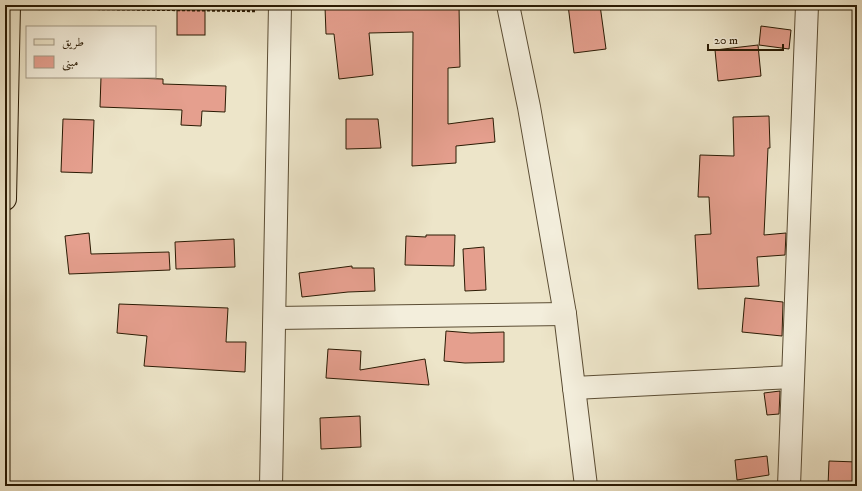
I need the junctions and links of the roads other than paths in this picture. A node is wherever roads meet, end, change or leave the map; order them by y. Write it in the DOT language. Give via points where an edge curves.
graph roads {
  1 [pos="508,5"];
  2 [pos="807,5"];
  3 [pos="9,6"];
  4 [pos="280,8"];
  5 [pos="6,130"];
  6 [pos="5,199"];
  7 [pos="565,314"];
  8 [pos="275,318"];
  9 [pos="794,377"];
  10 [pos="574,388"];
  11 [pos="271,486"];
  12 [pos="586,486"];
  13 [pos="789,486"];
  1 -- 7 [label="street" via="529,107"];
  2 -- 9 [label="street"];
  3 -- 5 [label="main road"];
  4 -- 8 [label="street"];
  5 -- 6 [label="main road"];
  7 -- 8 [label="street"];
  7 -- 10 [label="street"];
  8 -- 11 [label="street"];
  9 -- 10 [label="street"];
  9 -- 13 [label="street"];
  10 -- 12 [label="street"];
}
